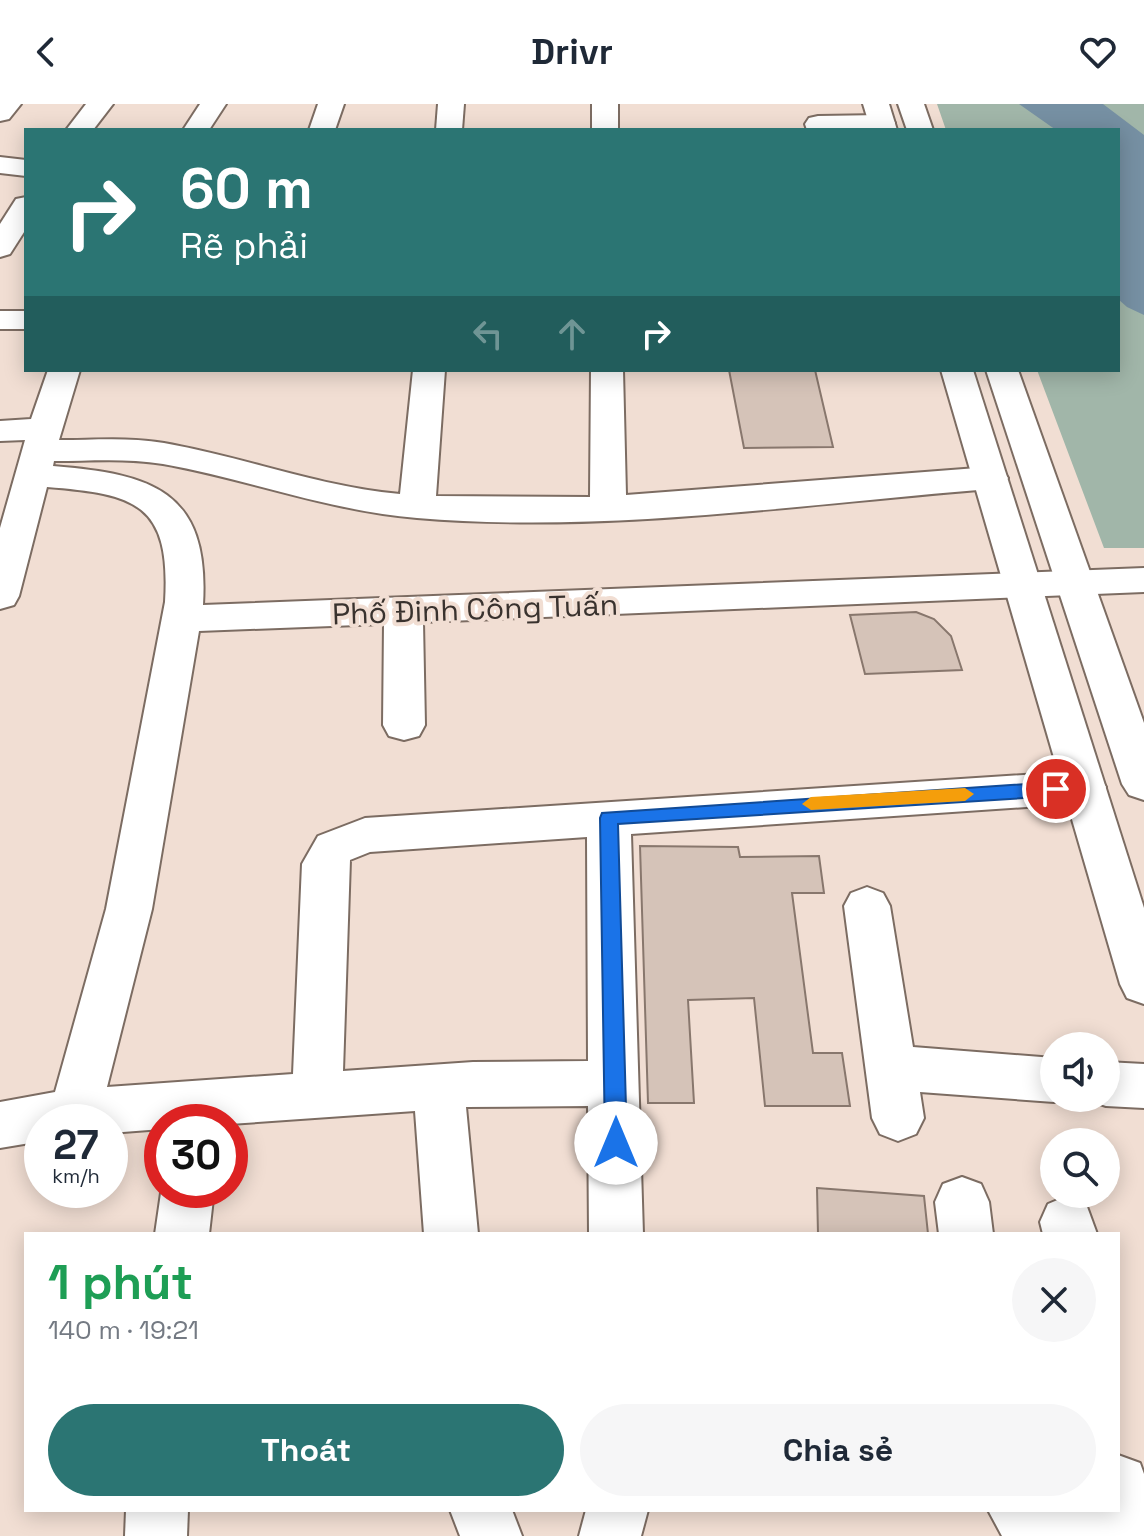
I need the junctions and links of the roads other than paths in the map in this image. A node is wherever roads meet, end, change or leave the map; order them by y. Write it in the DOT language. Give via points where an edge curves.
graph roads {
  1 [pos="8,104"];
  2 [pos="100,104"];
  3 [pos="213,104"];
  4 [pos="331,104"];
  5 [pos="451,104"];
  6 [pos="605,104"];
  7 [pos="911,104"];
  8 [pos="0,113"];
  9 [pos="817,119"];
  10 [pos="881,119"];
  11 [pos="81,128"];
  12 [pos="197,128"];
  13 [pos="323,128"];
  14 [pos="449,128"];
  15 [pos="605,128"];
  16 [pos="919,128"];
  17 [pos="0,165"];
  18 [pos="24,168"];
  19 [pos="0,203"];
  20 [pos="24,205"];
  21 [pos="24,208"];
  22 [pos="0,248"];
  23 [pos="0,320"];
  24 [pos="24,320"];
  25 [pos="63,372"];
  26 [pos="429,372"];
  27 [pos="607,372"];
  28 [pos="958,372"];
  29 [pos="1003,372"];
  30 [pos="0,431"];
  31 [pos="38,451"];
  32 [pos="990,478"];
  33 [pos="417,507"];
  34 [pos="608,507"];
  35 [pos="1144,580"];
  36 [pos="1075,583"];
  37 [pos="1023,587"];
  38 [pos="0,596"];
  39 [pos="403,612"];
  40 [pos="182,619"];
  41 [pos="404,725"];
  42 [pos="1144,784"];
  43 [pos="1084,787"];
  44 [pos="609,818"];
  45 [pos="867,906"];
  46 [pos="1144,984"];
  47 [pos="892,1068"];
  48 [pos="1040,1079"];
  49 [pos="615,1083"];
  50 [pos="1120,1085"];
  51 [pos="1144,1086"];
  52 [pos="439,1087"];
  53 [pos="317,1096"];
  54 [pos="77,1104"];
  55 [pos="248,1106"];
  56 [pos="898,1118"];
  57 [pos="24,1121"];
  58 [pos="0,1125"];
  59 [pos="185,1208"];
  60 [pos="182,1232"];
  61 [pos="451,1232"];
  62 [pos="616,1232"];
  63 [pos="157,1512"];
  64 [pos="482,1512"];
  65 [pos="616,1512"];
  66 [pos="1021,1512"];
  67 [pos="1129,1514"];
  68 [pos="156,1536"];
  69 [pos="491,1536"];
  70 [pos="610,1536"];
  1 -- 8 [label="street"];
  2 -- 11 [label="street"];
  3 -- 12 [label="street"];
  4 -- 13 [label="street"];
  5 -- 14 [label="street"];
  6 -- 15 [label="street"];
  7 -- 16 [label="street"];
  9 -- 10 [label="street"];
  17 -- 18 [label="street"];
  19 -- 20 [label="street"];
  21 -- 22 [label="street"];
  23 -- 24 [label="street"];
  25 -- 31 [label="street"];
  26 -- 33 [label="street"];
  27 -- 34 [label="street"];
  28 -- 32 [label="street"];
  29 -- 36 [label="street"];
  30 -- 31 [label="street"];
  31 -- 33 [label="street" via="160,454 359,500"];
  31 -- 38 [label="street"];
  31 -- 40 [label="street" via="88,480 145,493 171,518 187,580"];
  32 -- 34 [label="street"];
  32 -- 37 [label="street"];
  33 -- 34 [label="street"];
  35 -- 36 [label="street, Phố Đinh Công Tuấn"];
  36 -- 37 [label="street, Phố Đinh Công Tuấn"];
  36 -- 42 [label="street"];
  37 -- 39 [label="street, Phố Đinh Công Tuấn"];
  37 -- 43 [label="street"];
  39 -- 40 [label="street, Phố Đinh Công Tuấn"];
  39 -- 41 [label="street"];
  40 -- 54 [label="street" via="129,909"];
  43 -- 44 [label="street"];
  43 -- 46 [label="street"];
  44 -- 49 [label="street"];
  44 -- 53 [label="street" via="365,835 334,848 325,864"];
  45 -- 47 [label="street"];
  47 -- 48 [label="street"];
  47 -- 56 [label="street"];
  49 -- 52 [label="street"];
  49 -- 62 [label="street"];
  50 -- 51 [label="street"];
  52 -- 53 [label="street"];
  52 -- 61 [label="street"];
  53 -- 55 [label="street"];
  57 -- 58 [label="street"];
  59 -- 60 [label="street"];
  63 -- 68 [label="street"];
  64 -- 69 [label="street"];
  65 -- 70 [label="street"];
  66 -- 67 [label="street" via="1030,1520"];
}
